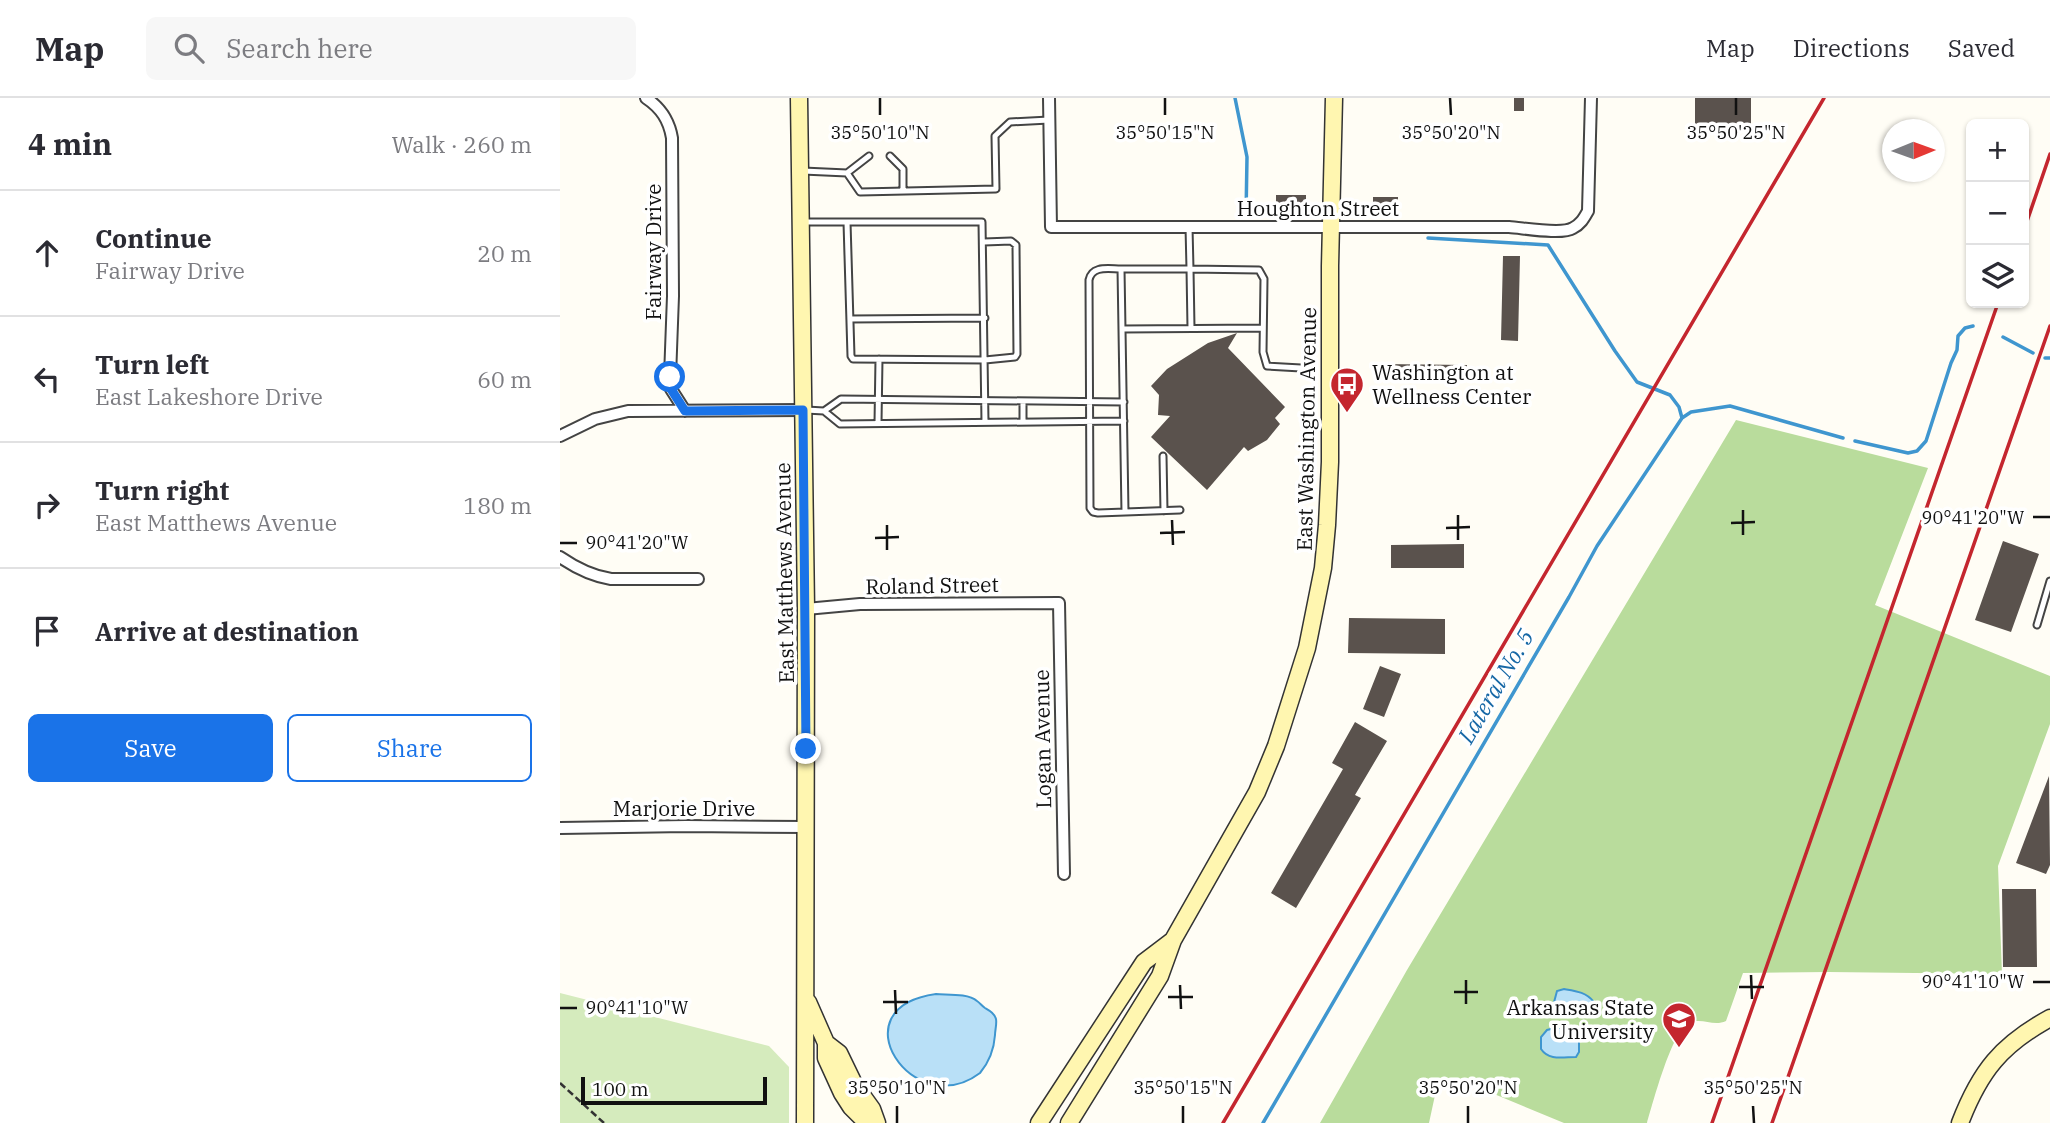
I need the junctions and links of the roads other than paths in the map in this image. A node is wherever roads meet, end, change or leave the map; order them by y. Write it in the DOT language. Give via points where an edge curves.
graph roads {
  1 [pos="646,98"];
  2 [pos="799,98"];
  3 [pos="1049,98"];
  4 [pos="1334,98"];
  5 [pos="1591,98"];
  6 [pos="1050,120"];
  7 [pos="869,156"];
  8 [pos="890,156"];
  9 [pos="800,171"];
  10 [pos="847,173"];
  11 [pos="903,191"];
  12 [pos="801,222"];
  13 [pos="847,222"];
  14 [pos="1189,227"];
  15 [pos="1331,227"];
  16 [pos="984,242"];
  17 [pos="1121,269"];
  18 [pos="1190,269"];
  19 [pos="985,318"];
  20 [pos="850,319"];
  21 [pos="1191,328"];
  22 [pos="1263,328"];
  23 [pos="1123,329"];
  24 [pos="879,359"];
  25 [pos="985,360"];
  26 [pos="1301,368"];
  27 [pos="878,400"];
  28 [pos="985,401"];
  29 [pos="1023,401"];
  30 [pos="1089,402"];
  31 [pos="1124,402"];
  32 [pos="803,410"];
  33 [pos="685,411"];
  34 [pos="824,411"];
  35 [pos="1089,421"];
  36 [pos="1124,421"];
  37 [pos="985,422"];
  38 [pos="1023,422"];
  39 [pos="878,424"];
  40 [pos="560,436"];
  41 [pos="1163,456"];
  42 [pos="1180,510"];
  43 [pos="1164,511"];
  44 [pos="1125,512"];
  45 [pos="560,557"];
  46 [pos="698,579"];
  47 [pos="2050,581"];
  48 [pos="1059,603"];
  49 [pos="806,609"];
  50 [pos="2037,625"];
  51 [pos="807,827"];
  52 [pos="560,828"];
  53 [pos="1064,874"];
  54 [pos="1174,940"];
  55 [pos="805,997"];
  56 [pos="2050,1018"];
  57 [pos="826,1042"];
  58 [pos="805,1123"];
  59 [pos="867,1123"];
  60 [pos="877,1123"];
  61 [pos="1039,1123"];
  62 [pos="1069,1123"];
  63 [pos="1960,1123"];
  1 -- 33 [label="street, Fairway Drive" via="659,107 672,138 670,377 671,389"];
  2 -- 9 [label="street, East Matthews Avenue"];
  3 -- 6 [label="street"];
  4 -- 15 [label="street, East Washington Avenue"];
  5 -- 15 [label="street, Houghton Street" via="1588,211 1582,222 1567,231"];
  6 -- 11 [label="lane" via="1010,122 995,136 996,189"];
  6 -- 14 [label="street, Houghton Street" via="1051,227"];
  7 -- 10 [label="lane"];
  8 -- 11 [label="lane" via="903,169"];
  9 -- 10 [label="lane"];
  9 -- 12 [label="street, East Matthews Avenue"];
  10 -- 11 [label="lane" via="860,192"];
  12 -- 13 [label="lane"];
  12 -- 32 [label="street, East Matthews Avenue"];
  13 -- 16 [label="lane" via="979,221 984,224"];
  13 -- 20 [label="lane"];
  14 -- 15 [label="street, Houghton Street"];
  14 -- 18 [label="lane"];
  15 -- 54 [label="street, East Washington Avenue" via="1327,525 1310,636 1288,713 1257,792"];
  16 -- 19 [label="lane"];
  16 -- 25 [label="lane" via="1011,241 1016,246 1017,340 1015,357"];
  17 -- 18 [label="lane"];
  17 -- 23 [label="lane"];
  17 -- 30 [label="lane" via="1098,269 1090,274"];
  18 -- 21 [label="lane"];
  18 -- 22 [label="lane" via="1259,270 1264,279"];
  19 -- 20 [label="lane"];
  19 -- 25 [label="lane"];
  20 -- 24 [label="lane" via="853,359"];
  21 -- 22 [label="lane"];
  21 -- 23 [label="lane"];
  22 -- 26 [label="lane" via="1268,366"];
  23 -- 31 [label="lane"];
  24 -- 25 [label="lane"];
  24 -- 27 [label="lane"];
  25 -- 28 [label="lane"];
  27 -- 28 [label="lane"];
  27 -- 34 [label="lane" via="841,399"];
  27 -- 39 [label="lane"];
  28 -- 29 [label="lane"];
  28 -- 37 [label="lane"];
  29 -- 30 [label="lane"];
  29 -- 38 [label="lane"];
  30 -- 31 [label="lane"];
  30 -- 35 [label="lane"];
  31 -- 36 [label="lane"];
  32 -- 33 [label="street"];
  32 -- 34 [label="lane"];
  32 -- 49 [label="street, East Matthews Avenue"];
  33 -- 40 [label="street" via="628,411 595,419"];
  34 -- 39 [label="lane" via="840,424"];
  35 -- 36 [label="lane"];
  35 -- 38 [label="lane"];
  35 -- 44 [label="lane" via="1090,508 1098,513"];
  36 -- 44 [label="lane"];
  37 -- 38 [label="lane"];
  37 -- 39 [label="lane"];
  41 -- 43 [label="lane"];
  42 -- 43 [label="lane"];
  43 -- 44 [label="lane"];
  45 -- 46 [label="street" via="598,577"];
  47 -- 50 [label="lane"];
  48 -- 49 [label="street, Roland Street" via="860,604"];
  48 -- 53 [label="street, Logan Avenue"];
  49 -- 51 [label="street, East Matthews Avenue"];
  51 -- 52 [label="street, Marjorie Drive"];
  51 -- 55 [label="street, East Matthews Avenue"];
  54 -- 61 [label="street, East Washington Avenue" via="1144,962"];
  54 -- 62 [label="street, East Washington Avenue" via="1160,976"];
  55 -- 57 [label="street, East Matthews Avenue"];
  55 -- 58 [label="street"];
  56 -- 63 [label="street" via="1994,1059"];
  57 -- 59 [label="street, East Matthews Avenue" via="826,1058 842,1093"];
  57 -- 60 [label="street, East Matthews Avenue" via="839,1054"];
}
